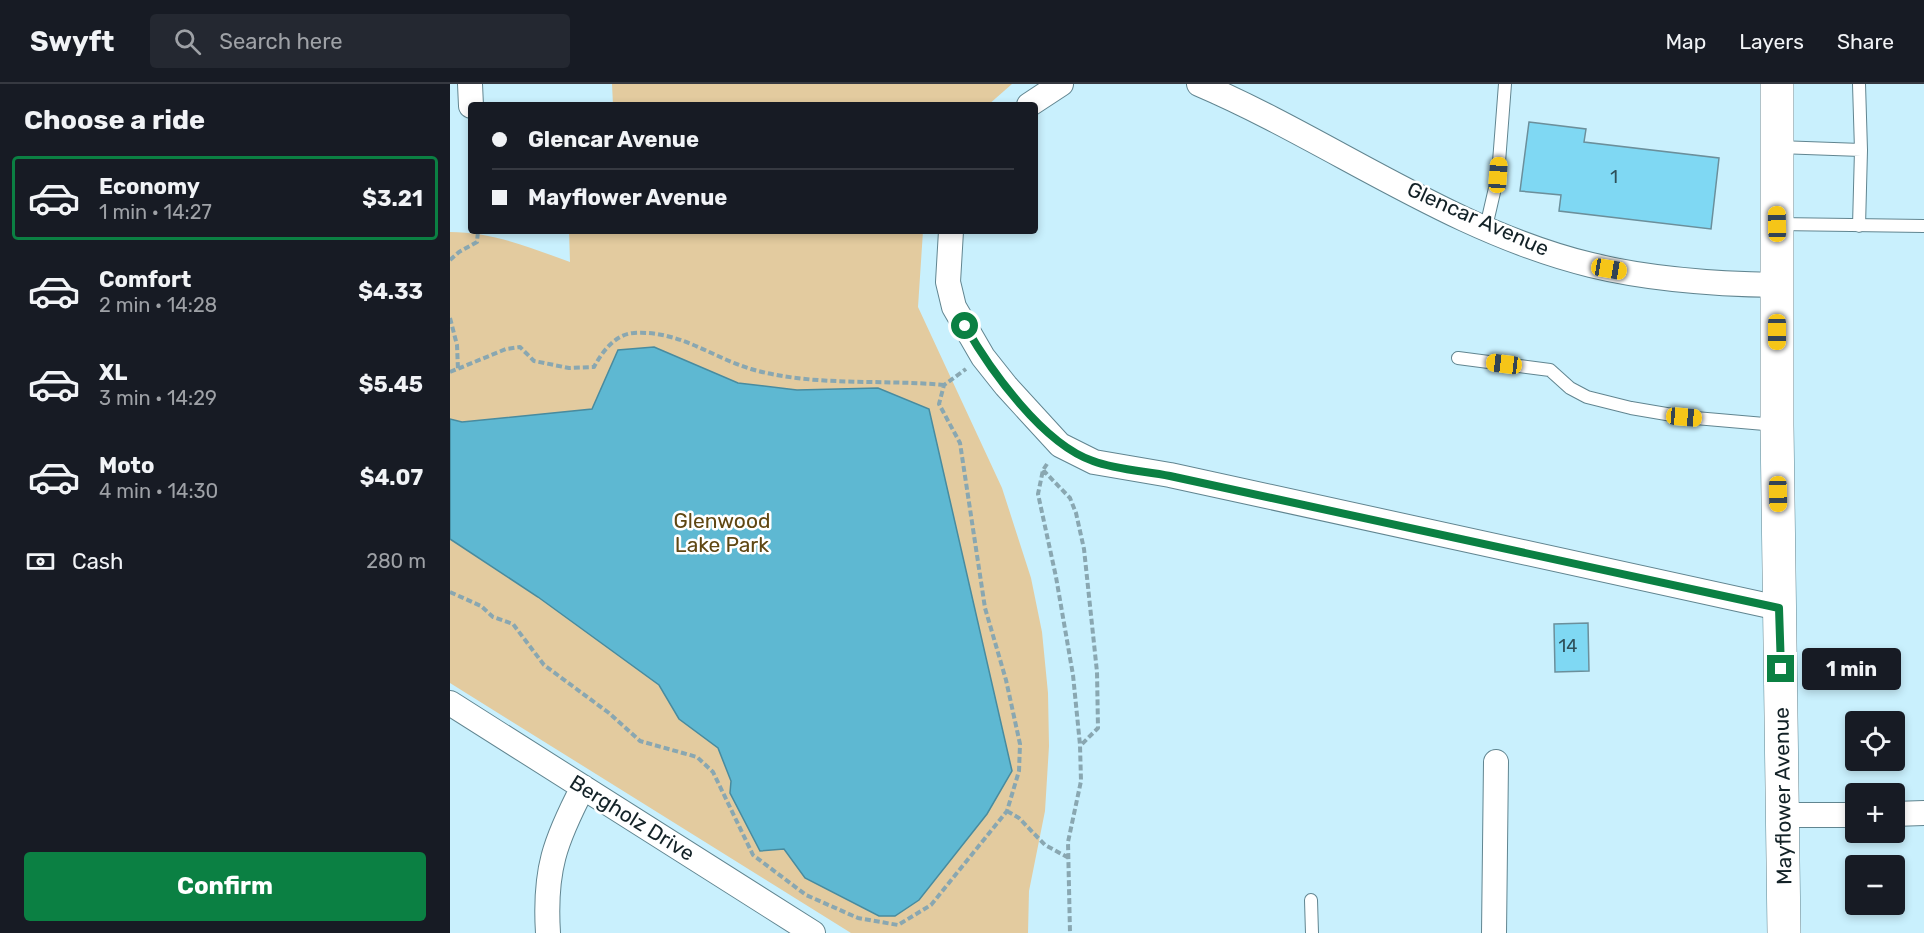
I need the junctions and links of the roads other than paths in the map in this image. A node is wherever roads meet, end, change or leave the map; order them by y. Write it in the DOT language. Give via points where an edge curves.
graph roads {
  1 [pos="470,84"];
  2 [pos="1061,84"];
  3 [pos="1199,84"];
  4 [pos="1505,84"];
  5 [pos="1777,84"];
  6 [pos="1859,84"];
  7 [pos="471,102"];
  8 [pos="1034,102"];
  9 [pos="1777,147"];
  10 [pos="1861,150"];
  11 [pos="1777,224"];
  12 [pos="1859,226"];
  13 [pos="1924,226"];
  14 [pos="1486,227"];
  15 [pos="951,234"];
  16 [pos="1777,285"];
  17 [pos="1458,358"];
  18 [pos="1777,425"];
  19 [pos="1779,608"];
  20 [pos="450,704"];
  21 [pos="1496,762"];
  22 [pos="583,787"];
  23 [pos="1924,813"];
  24 [pos="1905,814"];
  25 [pos="1784,815"];
  26 [pos="1845,815"];
  27 [pos="1311,900"];
  28 [pos="548,933"];
  29 [pos="813,933"];
  30 [pos="1312,933"];
  31 [pos="1494,933"];
  32 [pos="1784,933"];
  1 -- 7 [label="street"];
  2 -- 8 [label="street"];
  3 -- 14 [label="street, Glencar Avenue"];
  4 -- 14 [label="lane" via="1498,175"];
  5 -- 9 [label="street, Mayflower Avenue"];
  6 -- 10 [label="lane"];
  9 -- 10 [label="lane"];
  9 -- 11 [label="street, Mayflower Avenue"];
  10 -- 12 [label="lane"];
  11 -- 12 [label="lane"];
  11 -- 16 [label="street, Mayflower Avenue"];
  12 -- 13 [label="lane"];
  14 -- 16 [label="street, Glencar Avenue" via="1591,265 1662,278"];
  15 -- 19 [label="street" via="948,282 954,307 983,357 1060,445 1094,462"];
  16 -- 18 [label="street, Mayflower Avenue"];
  17 -- 18 [label="lane" via="1550,370 1587,398 1631,408"];
  18 -- 19 [label="street, Mayflower Avenue"];
  19 -- 25 [label="street, Mayflower Avenue"];
  20 -- 22 [label="street, Bergholz Drive"];
  21 -- 31 [label="street"];
  22 -- 28 [label="street" via="559,832 550,861"];
  22 -- 29 [label="street, Bergholz Drive"];
  23 -- 24 [label="street"];
  25 -- 26 [label="street"];
  25 -- 32 [label="street, Mayflower Avenue"];
  27 -- 30 [label="lane"];
}
